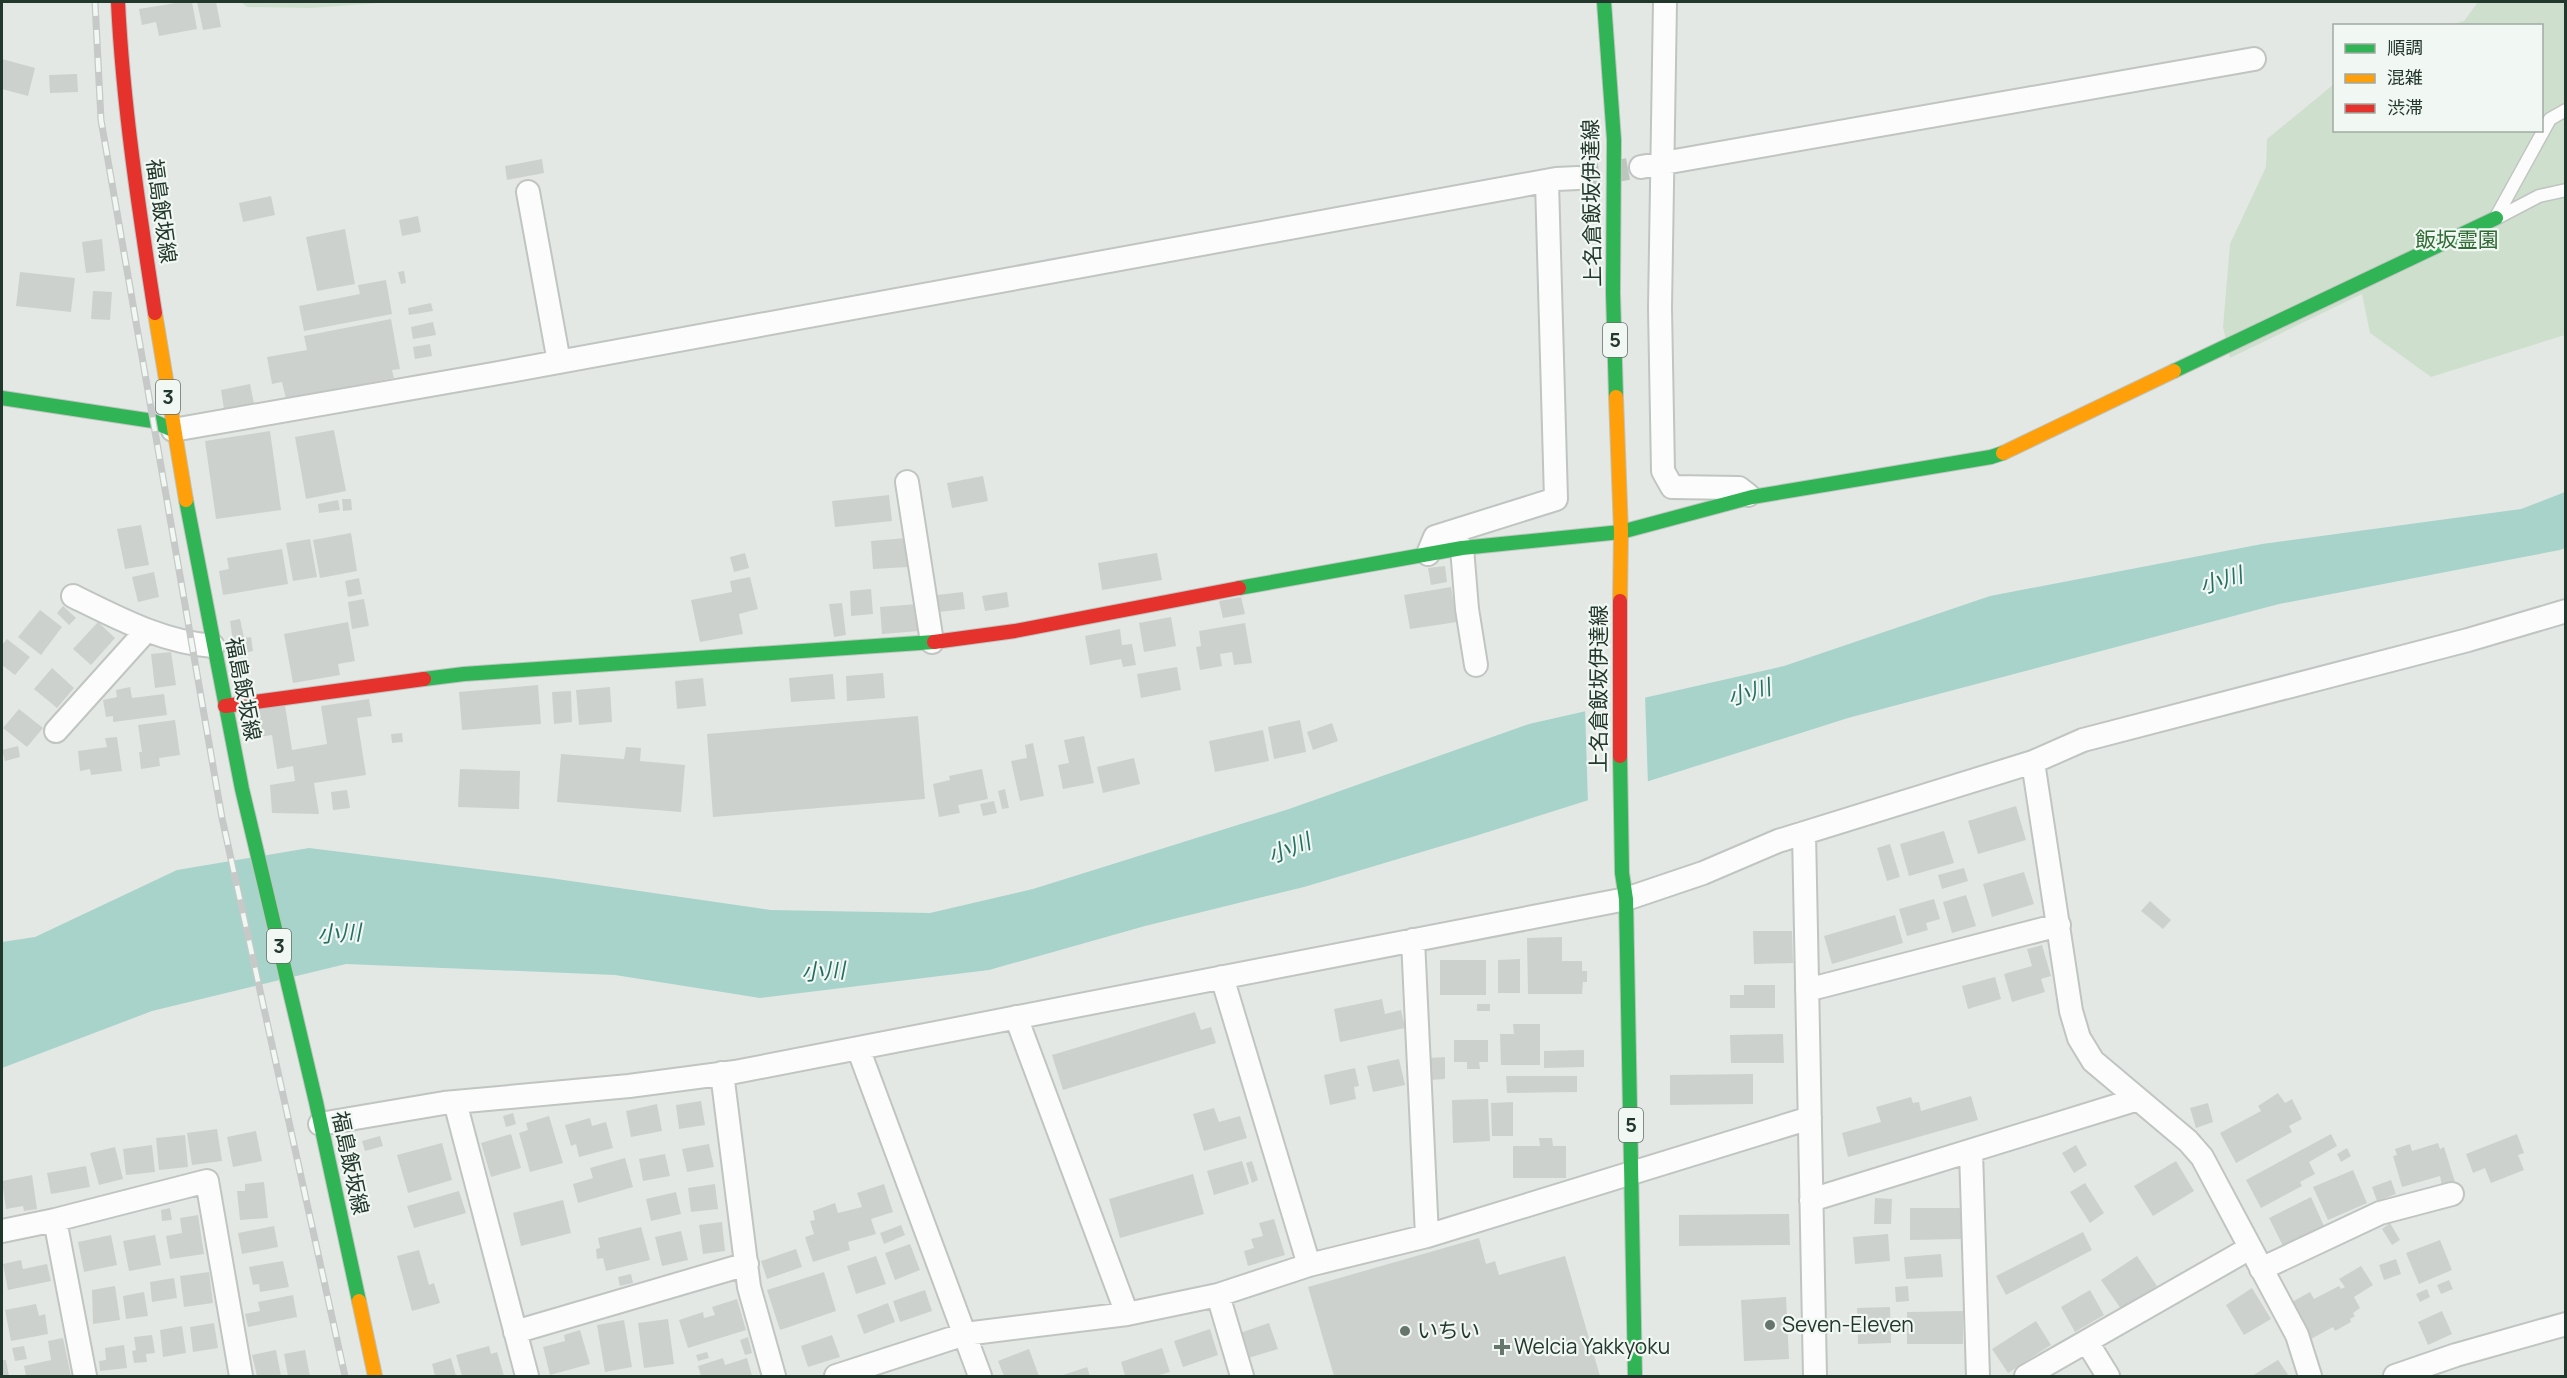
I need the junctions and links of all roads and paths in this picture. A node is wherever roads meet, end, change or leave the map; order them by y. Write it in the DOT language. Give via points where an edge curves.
graph roads {
  1 [pos="118,2"];
  2 [pos="1604,2"];
  3 [pos="1665,2"];
  4 [pos="2254,59"];
  5 [pos="2565,110"];
  6 [pos="2543,132"];
  7 [pos="2543,132"];
  8 [pos="1652,165"];
  9 [pos="1578,178"];
  10 [pos="1547,182"];
  11 [pos="2565,189"];
  12 [pos="528,192"];
  13 [pos="2496,218"];
  14 [pos="558,362"];
  15 [pos="2,398"];
  16 [pos="173,430"];
  17 [pos="908,482"];
  18 [pos="1752,497"];
  19 [pos="1621,532"];
  20 [pos="1462,548"];
  21 [pos="1428,554"];
  22 [pos="73,597"];
  23 [pos="2565,612"];
  24 [pos="146,631"];
  25 [pos="932,642"];
  26 [pos="213,646"];
  27 [pos="1476,665"];
  28 [pos="225,706"];
  29 [pos="57,731"];
  30 [pos="2033,762"];
  31 [pos="1804,833"];
  32 [pos="1626,899"];
  33 [pos="2059,925"];
  34 [pos="1413,940"];
  35 [pos="1222,977"];
  36 [pos="1807,990"];
  37 [pos="1016,1017"];
  38 [pos="858,1048"];
  39 [pos="722,1074"];
  40 [pos="2138,1100"];
  41 [pos="455,1102"];
  42 [pos="1810,1118"];
  43 [pos="320,1124"];
  44 [pos="1971,1151"];
  45 [pos="1632,1173"];
  46 [pos="2452,1194"];
  47 [pos="1811,1200"];
  48 [pos="55,1220"];
  49 [pos="2,1231"];
  50 [pos="1427,1236"];
  51 [pos="2250,1248"];
  52 [pos="747,1264"];
  53 [pos="1309,1265"];
  54 [pos="2261,1269"];
  55 [pos="1218,1295"];
  56 [pos="1127,1314"];
  57 [pos="2565,1324"];
  58 [pos="515,1332"];
  59 [pos="965,1335"];
  60 [pos="2087,1342"];
  61 [pos="85,1377"];
  62 [pos="241,1377"];
  63 [pos="375,1377"];
  64 [pos="527,1377"];
  65 [pos="774,1377"];
  66 [pos="836,1377"];
  67 [pos="980,1377"];
  68 [pos="1242,1377"];
  69 [pos="1635,1377"];
  70 [pos="1815,1377"];
  71 [pos="1978,1377"];
  72 [pos="2026,1377"];
  73 [pos="2108,1377"];
  74 [pos="2310,1377"];
  75 [pos="2395,1377"];
  1 -- 16 [label="main road, 福島飯坂線 / 3" via="139,212"];
  2 -- 19 [label="main road, 上名倉飯坂伊達線 / 5" via="1614,140 1613,293"];
  3 -- 8 [label="street"];
  4 -- 8 [label="street"];
  5 -- 6 [label="lane" via="2550,119"];
  7 -- 13 [label="lane"];
  8 -- 18 [label="street" via="1663,471 1672,487 1738,488"];
  9 -- 10 [label="street"];
  10 -- 14 [label="street"];
  10 -- 21 [label="street" via="1556,500 1435,537"];
  11 -- 13 [label="lane" via="2539,196"];
  12 -- 14 [label="street"];
  13 -- 18 [label="main road" via="2010,450 1990,457"];
  14 -- 16 [label="street"];
  15 -- 16 [label="main road" via="153,421"];
  16 -- 26 [label="main road, 福島飯坂線 / 3"];
  17 -- 25 [label="street"];
  18 -- 19 [label="main road"];
  19 -- 20 [label="main road"];
  19 -- 32 [label="main road, 上名倉飯坂伊達線 / 5" via="1619,679 1622,873"];
  20 -- 21 [label="main road"];
  20 -- 27 [label="street"];
  21 -- 25 [label="main road" via="1015,631"];
  22 -- 24 [label="street"];
  23 -- 30 [label="street" via="2083,740"];
  24 -- 26 [label="street"];
  24 -- 29 [label="street"];
  25 -- 28 [label="main road" via="464,674"];
  26 -- 28 [label="main road, 福島飯坂線 / 3"];
  28 -- 43 [label="main road, 福島飯坂線 / 3"];
  30 -- 31 [label="street"];
  30 -- 33 [label="street"];
  31 -- 32 [label="street"];
  31 -- 36 [label="street"];
  32 -- 34 [label="street"];
  32 -- 45 [label="main road, 上名倉飯坂伊達線 / 5"];
  33 -- 36 [label="street"];
  33 -- 40 [label="street" via="2071,1011 2079,1038 2093,1061"];
  34 -- 35 [label="street"];
  34 -- 50 [label="street"];
  35 -- 37 [label="street"];
  35 -- 53 [label="street"];
  36 -- 42 [label="street"];
  37 -- 38 [label="street"];
  37 -- 56 [label="street"];
  38 -- 39 [label="street"];
  38 -- 59 [label="street"];
  39 -- 41 [label="street"];
  39 -- 52 [label="street"];
  40 -- 44 [label="street"];
  40 -- 51 [label="street" via="2202,1157"];
  41 -- 43 [label="street"];
  41 -- 58 [label="street"];
  42 -- 45 [label="street"];
  42 -- 47 [label="street"];
  43 -- 63 [label="main road, 福島飯坂線 / 3"];
  44 -- 47 [label="street"];
  44 -- 71 [label="street"];
  45 -- 50 [label="street"];
  45 -- 69 [label="main road, 上名倉飯坂伊達線 / 5"];
  46 -- 54 [label="street" via="2380,1213"];
  47 -- 70 [label="street"];
  48 -- 49 [label="street"];
  48 -- 61 [label="street"];
  48 -- 62 [label="street" via="207,1181"];
  50 -- 53 [label="street"];
  51 -- 54 [label="street"];
  51 -- 60 [label="street"];
  52 -- 58 [label="street"];
  52 -- 65 [label="street" via="749,1287"];
  53 -- 55 [label="street"];
  54 -- 74 [label="street" via="2297,1335"];
  55 -- 56 [label="street"];
  55 -- 68 [label="street"];
  56 -- 59 [label="street"];
  57 -- 75 [label="street"];
  58 -- 64 [label="street"];
  59 -- 66 [label="street"];
  59 -- 67 [label="street"];
  60 -- 72 [label="street"];
  60 -- 73 [label="street"];
}
